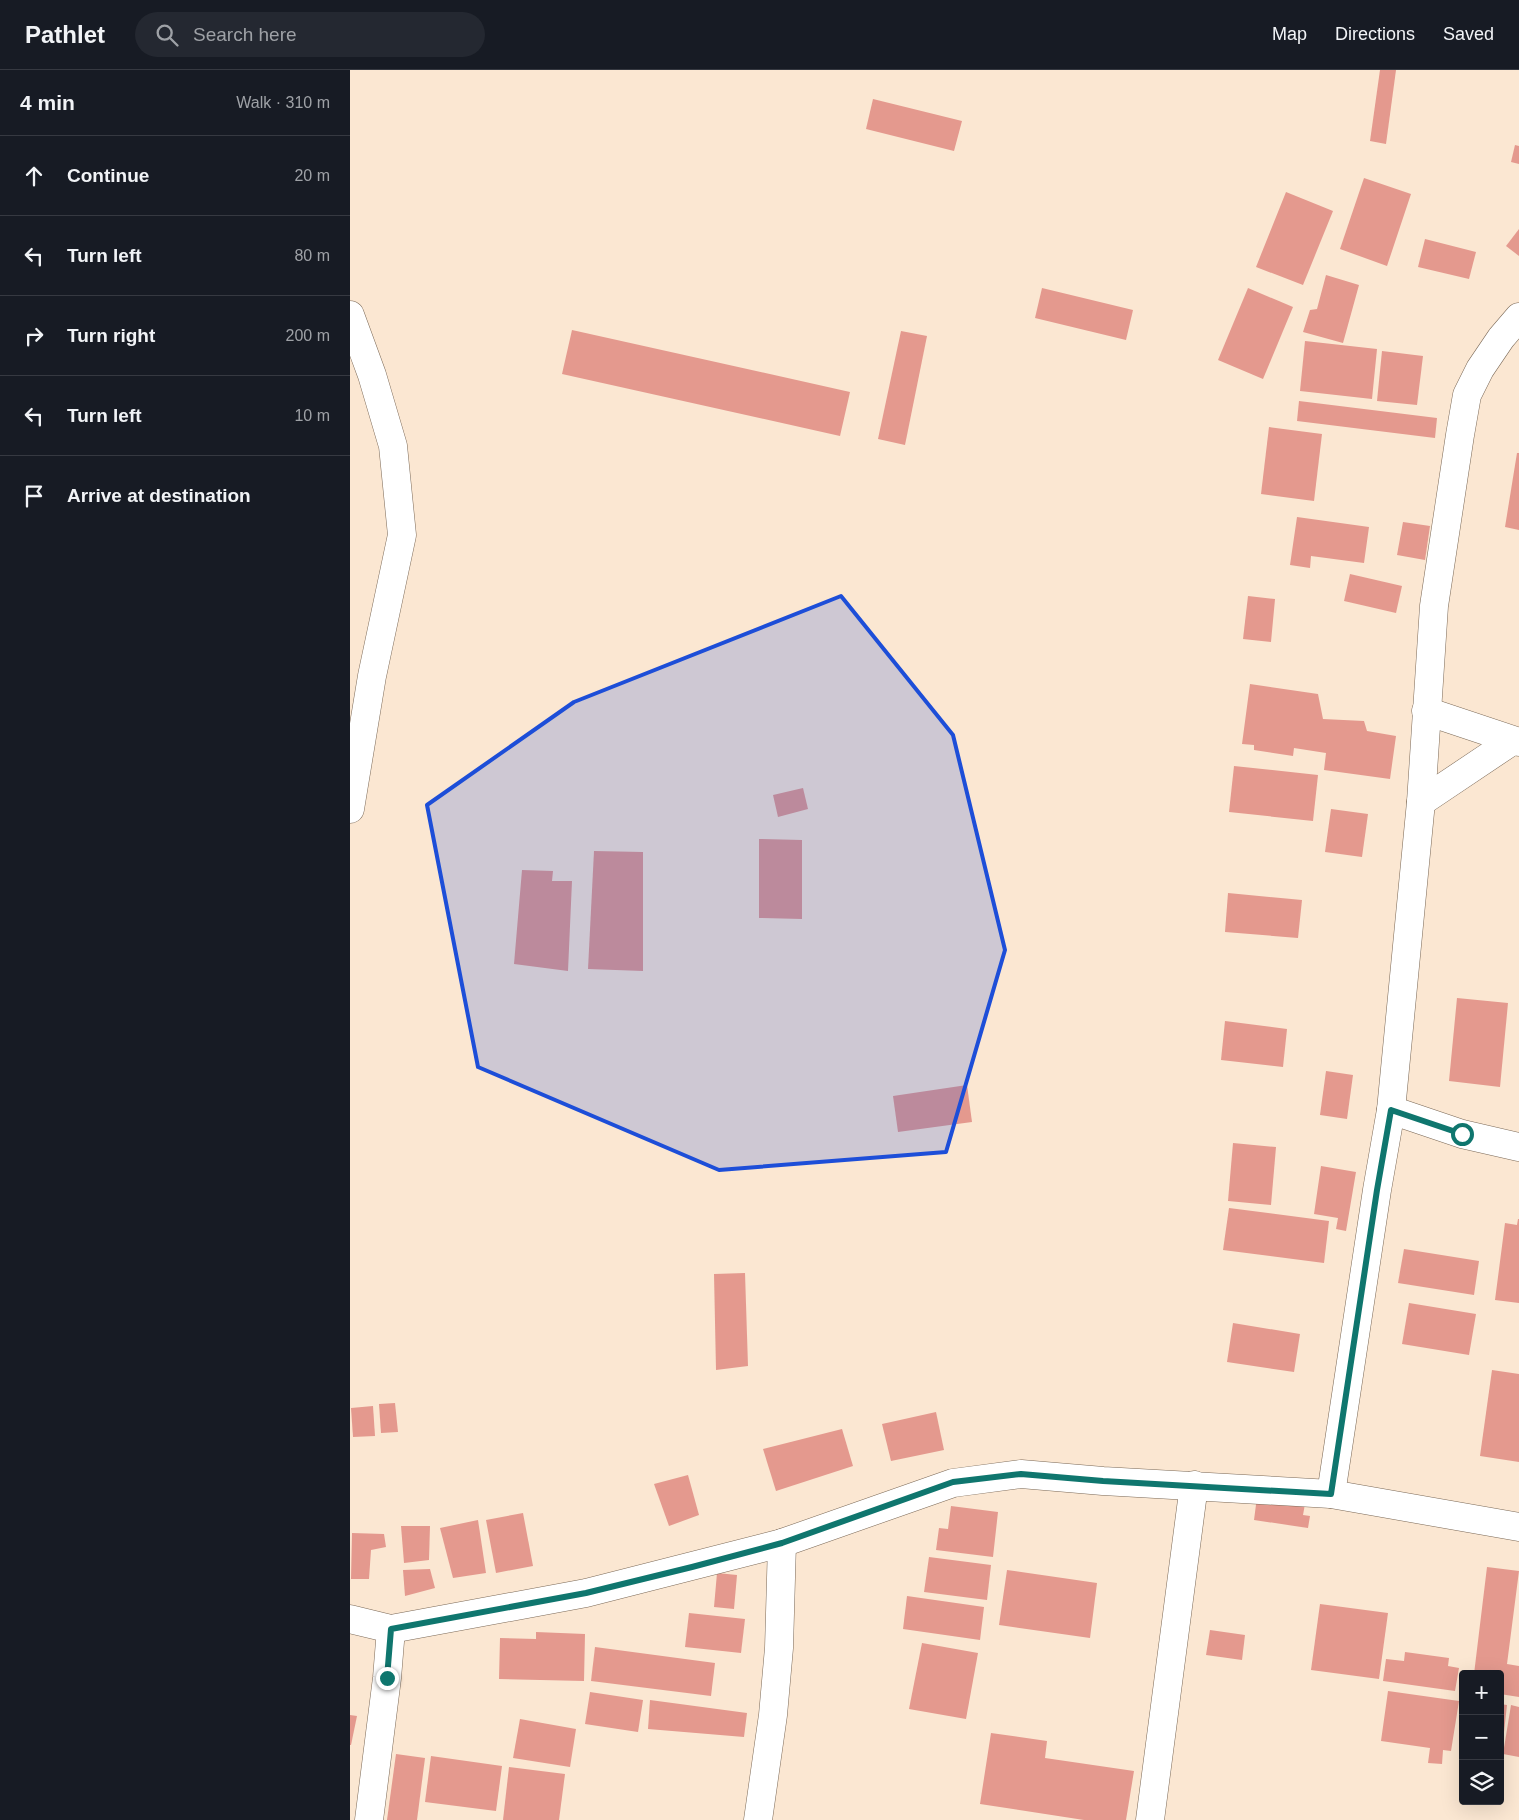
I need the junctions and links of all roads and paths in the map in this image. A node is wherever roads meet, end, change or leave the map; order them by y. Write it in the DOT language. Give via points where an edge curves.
graph roads {
  1 [pos="350,314"];
  2 [pos="1519,317"];
  3 [pos="1510,340"];
  4 [pos="1426,711"];
  5 [pos="1515,742"];
  6 [pos="1420,802"];
  7 [pos="350,809"];
  8 [pos="1391,1110"];
  9 [pos="1519,1147"];
  10 [pos="1194,1486"];
  11 [pos="1331,1494"];
  12 [pos="1519,1528"];
  13 [pos="782,1543"];
  14 [pos="350,1619"];
  15 [pos="391,1629"];
  16 [pos="368,1820"];
  17 [pos="758,1820"];
  18 [pos="1150,1820"];
  1 -- 7 [label="street" via="393,446 402,535 372,676"];
  2 -- 3 [label="street"];
  3 -- 4 [label="street" via="1480,369 1467,395 1434,606"];
  4 -- 5 [label="street"];
  4 -- 6 [label="street"];
  5 -- 6 [label="street"];
  6 -- 8 [label="street"];
  8 -- 9 [label="street" via="1462,1134"];
  8 -- 11 [label="street"];
  10 -- 11 [label="street"];
  10 -- 13 [label="street" via="1021,1474 953,1482"];
  10 -- 18 [label="street"];
  11 -- 12 [label="street"];
  13 -- 15 [label="street" via="586,1593"];
  13 -- 17 [label="street" via="779,1648"];
  14 -- 15 [label="street"];
  15 -- 16 [label="street"];
}
